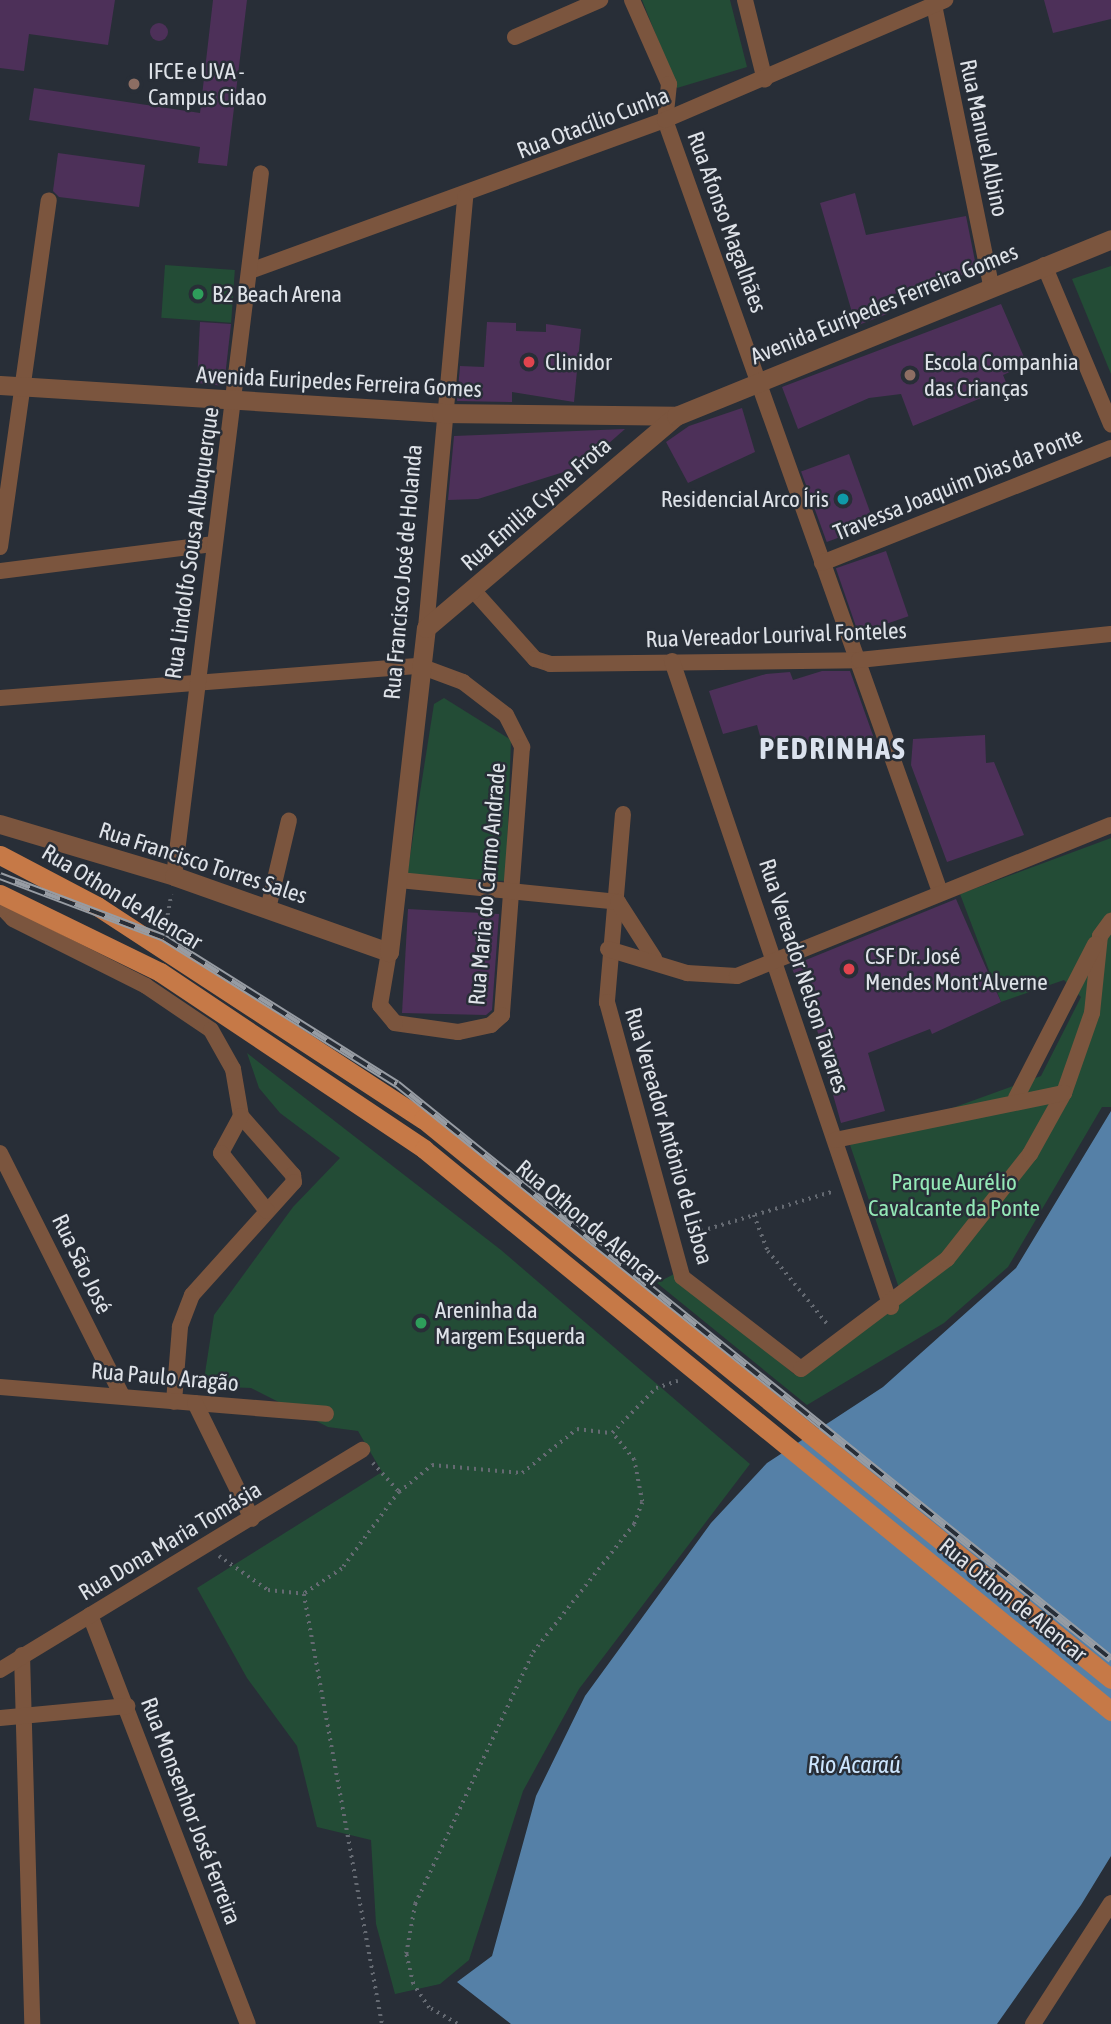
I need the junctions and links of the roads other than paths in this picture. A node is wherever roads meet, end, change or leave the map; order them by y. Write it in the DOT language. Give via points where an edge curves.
graph roads {
  1 [pos="600,0"];
  2 [pos="632,0"];
  3 [pos="745,0"];
  4 [pos="937,1"];
  5 [pos="515,37"];
  6 [pos="765,80"];
  7 [pos="665,120"];
  8 [pos="261,173"];
  9 [pos="465,197"];
  10 [pos="48,200"];
  11 [pos="1111,239"];
  12 [pos="1044,265"];
  13 [pos="250,271"];
  14 [pos="991,285"];
  15 [pos="761,380"];
  16 [pos="0,385"];
  17 [pos="22,387"];
  18 [pos="234,402"];
  19 [pos="441,413"];
  20 [pos="676,416"];
  21 [pos="1111,424"];
  22 [pos="1111,448"];
  23 [pos="214,544"];
  24 [pos="0,547"];
  25 [pos="822,563"];
  26 [pos="0,571"];
  27 [pos="473,590"];
  28 [pos="426,628"];
  29 [pos="1111,634"];
  30 [pos="859,660"];
  31 [pos="672,661"];
  32 [pos="420,666"];
  33 [pos="196,685"];
  34 [pos="0,698"];
  35 [pos="623,814"];
  36 [pos="289,820"];
  37 [pos="0,824"];
  38 [pos="1111,825"];
  39 [pos="0,855"];
  40 [pos="174,876"];
  41 [pos="399,880"];
  42 [pos="512,891"];
  43 [pos="940,892"];
  44 [pos="0,894"];
  45 [pos="618,902"];
  46 [pos="0,905"];
  47 [pos="268,909"];
  48 [pos="1111,921"];
  49 [pos="1100,936"];
  50 [pos="608,949"];
  51 [pos="389,952"];
  52 [pos="654,958"];
  53 [pos="776,960"];
  54 [pos="1064,1093"];
  55 [pos="1016,1098"];
  56 [pos="241,1116"];
  57 [pos="835,1140"];
  58 [pos="0,1153"];
  59 [pos="267,1211"];
  60 [pos="891,1307"];
  61 [pos="0,1386"];
  62 [pos="122,1396"];
  63 [pos="173,1402"];
  64 [pos="195,1403"];
  65 [pos="326,1414"];
  66 [pos="362,1450"];
  67 [pos="252,1519"];
  68 [pos="90,1615"];
  69 [pos="22,1655"];
  70 [pos="0,1670"];
  71 [pos="1111,1679"];
  72 [pos="127,1706"];
  73 [pos="1111,1712"];
  74 [pos="24,1717"];
  75 [pos="0,1718"];
  76 [pos="1111,1903"];
  77 [pos="32,2024"];
  78 [pos="248,2024"];
  79 [pos="1033,2024"];
  1 -- 5 [label="street"];
  2 -- 7 [label="street, Rua Afonso Magalhães" via="669,84"];
  3 -- 6 [label="street"];
  4 -- 6 [label="street, Rua Otacílio Cunha"];
  4 -- 14 [label="street, Rua Manuel Albino"];
  6 -- 7 [label="street, Rua Otacílio Cunha"];
  7 -- 9 [label="street, Rua Otacílio Cunha"];
  7 -- 15 [label="street, Rua Afonso Magalhães"];
  8 -- 13 [label="street, Rua Lindolfo Sousa Albuquerque"];
  9 -- 13 [label="street, Rua Otacílio Cunha"];
  9 -- 19 [label="street, Rua Francisco José de Holanda"];
  10 -- 17 [label="street"];
  11 -- 12 [label="street, Avenida Eurípedes Ferreira Gomes"];
  12 -- 14 [label="street, Avenida Eurípedes Ferreira Gomes"];
  12 -- 21 [label="street"];
  13 -- 18 [label="street, Rua Lindolfo Sousa Albuquerque"];
  14 -- 15 [label="street, Avenida Eurípedes Ferreira Gomes"];
  15 -- 20 [label="street, Avenida Eurípedes Ferreira Gomes"];
  15 -- 25 [label="street, Rua Afonso Magalhães"];
  16 -- 17 [label="street, Avenida Euripedes Ferreira Gomes"];
  17 -- 18 [label="street, Avenida Euripedes Ferreira Gomes"];
  17 -- 24 [label="street"];
  18 -- 19 [label="street, Avenida Euripedes Ferreira Gomes"];
  18 -- 23 [label="street, Rua Lindolfo Sousa Albuquerque"];
  19 -- 20 [label="street, Avenida Euripedes Ferreira Gomes"];
  19 -- 28 [label="street, Rua Francisco José de Holanda"];
  20 -- 27 [label="street, Rua Emilia Cysne Frota"];
  22 -- 25 [label="street, Travessa Joaquim Dias da Ponte"];
  23 -- 26 [label="street"];
  23 -- 33 [label="street, Rua Lindolfo Sousa Albuquerque"];
  25 -- 30 [label="street, Rua Afonso Magalhães"];
  27 -- 28 [label="street, Rua Emilia Cysne Frota"];
  27 -- 31 [label="street, Rua Vereador Lourival Fonteles" via="535,659"];
  28 -- 32 [label="street, Rua Francisco José de Holanda"];
  29 -- 30 [label="street, Rua Vereador Lourival Fonteles"];
  30 -- 31 [label="street, Rua Vereador Lourival Fonteles"];
  30 -- 43 [label="street, Rua Afonso Magalhães"];
  31 -- 53 [label="street, Rua Vereador Nelson Tavares"];
  32 -- 33 [label="street"];
  32 -- 41 [label="street, Rua Francisco José de Holanda"];
  32 -- 42 [label="street, Rua Maria do Carmo Andrade" via="463,682 516,730 522,747"];
  33 -- 34 [label="street"];
  33 -- 40 [label="street, Rua Lindolfo Sousa Albuquerque"];
  35 -- 45 [label="street, Rua Vereador Antônio de Lisboa"];
  36 -- 47 [label="street"];
  37 -- 40 [label="street, Rua Francisco Torres Sales"];
  38 -- 43 [label="street"];
  39 -- 71 [label="main road, Rua Othon de Alencar" via="162,949 423,1119"];
  40 -- 47 [label="street, Rua Francisco Torres Sales"];
  41 -- 42 [label="street"];
  41 -- 51 [label="street, Rua Francisco José de Holanda"];
  42 -- 45 [label="street"];
  42 -- 51 [label="street, Rua Maria do Carmo Andrade" via="502,1015 491,1025 430,1033 395,1023 380,1005"];
  43 -- 53 [label="street"];
  44 -- 73 [label="main road, Rua Othon de Alencar" via="160,972 341,1088 462,1179"];
  45 -- 50 [label="street, Rua Vereador Antônio de Lisboa"];
  45 -- 52 [label="street"];
  46 -- 56 [label="street" via="13,919 146,986 211,1030 233,1069"];
  47 -- 51 [label="street, Rua Francisco Torres Sales"];
  48 -- 49 [label="street"];
  49 -- 54 [label="street" via="1092,1013"];
  49 -- 55 [label="street"];
  50 -- 52 [label="street"];
  50 -- 60 [label="street, Rua Vereador Antônio de Lisboa" via="611,1027 682,1277 801,1369"];
  52 -- 53 [label="street" via="712,978 737,976"];
  53 -- 57 [label="street, Rua Vereador Nelson Tavares"];
  54 -- 55 [label="street"];
  54 -- 60 [label="street" via="1030,1154 947,1259"];
  55 -- 57 [label="street"];
  56 -- 59 [label="street" via="221,1153"];
  56 -- 59 [label="street" via="289,1167 294,1182"];
  57 -- 60 [label="street, Rua Vereador Nelson Tavares"];
  58 -- 62 [label="street, Rua São José"];
  59 -- 63 [label="street" via="192,1295 180,1327"];
  61 -- 62 [label="street, Rua Paulo Aragão"];
  62 -- 63 [label="street, Rua Paulo Aragão"];
  63 -- 64 [label="street, Rua Paulo Aragão"];
  64 -- 65 [label="street, Rua Paulo Aragão"];
  64 -- 67 [label="street"];
  66 -- 67 [label="street, Rua Dona Maria Tomásia"];
  67 -- 68 [label="street, Rua Dona Maria Tomásia"];
  68 -- 69 [label="street, Rua Dona Maria Tomásia"];
  68 -- 72 [label="street, Rua Monsenhor José Ferreira"];
  69 -- 70 [label="street, Rua Dona Maria Tomásia"];
  69 -- 74 [label="street"];
  72 -- 74 [label="street"];
  72 -- 78 [label="street, Rua Monsenhor José Ferreira"];
  74 -- 75 [label="street"];
  74 -- 77 [label="street"];
  76 -- 79 [label="street"];
}
